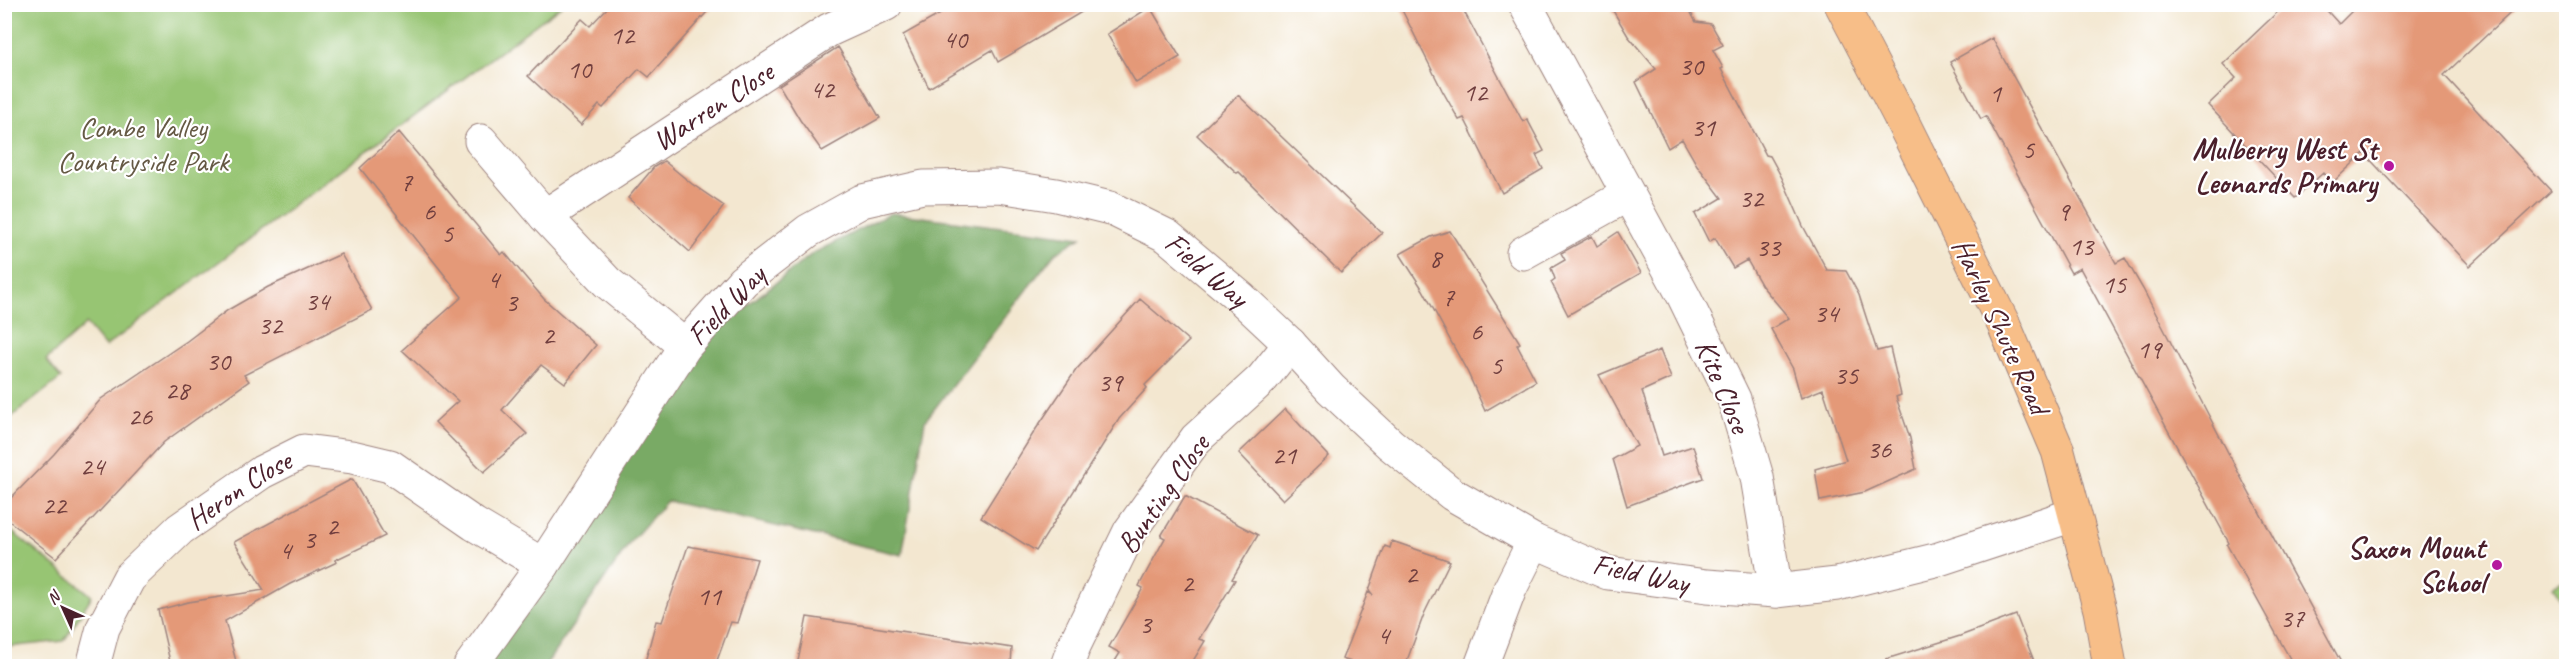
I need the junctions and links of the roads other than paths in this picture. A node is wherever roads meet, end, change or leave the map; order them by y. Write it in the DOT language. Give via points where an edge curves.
graph roads {
  1 [pos="886,4"];
  2 [pos="1525,4"];
  3 [pos="1841,4"];
  4 [pos="481,141"];
  5 [pos="1627,195"];
  6 [pos="545,216"];
  7 [pos="1523,253"];
  8 [pos="1290,344"];
  9 [pos="685,346"];
  10 [pos="2073,515"];
  11 [pos="1534,541"];
  12 [pos="543,565"];
  13 [pos="1776,591"];
  14 [pos="93,666"];
  15 [pos="470,666"];
  16 [pos="1067,666"];
  17 [pos="1481,666"];
  18 [pos="2110,666"];
  1 -- 6 [label="street, Warren Close" via="829,30"];
  2 -- 5 [label="street, Kite Close"];
  3 -- 10 [label="main road, Harley Shute Road" via="2004,325 2058,451"];
  4 -- 6 [label="street"];
  5 -- 7 [label="street"];
  5 -- 13 [label="street, Kite Close" via="1684,297 1734,399 1757,477"];
  6 -- 9 [label="street" via="607,282"];
  8 -- 9 [label="street, Field Way" via="1167,236 1110,208 999,186 923,187 862,201 808,231 743,281"];
  8 -- 11 [label="street, Field Way" via="1390,444 1452,494"];
  8 -- 16 [label="street, Bunting Close" via="1262,379 1196,439 1130,531"];
  9 -- 12 [label="street, Field Way"];
  10 -- 13 [label="street, Field Way" via="1939,559 1837,584"];
  10 -- 18 [label="main road, Harley Shute Road" via="2100,610"];
  11 -- 13 [label="street, Field Way" via="1608,573"];
  11 -- 17 [label="street" via="1510,589"];
  12 -- 14 [label="street, Heron Close" via="474,524 390,466 304,451 262,472 180,529 129,578 104,628"];
  12 -- 15 [label="street, Field Way"];
}
